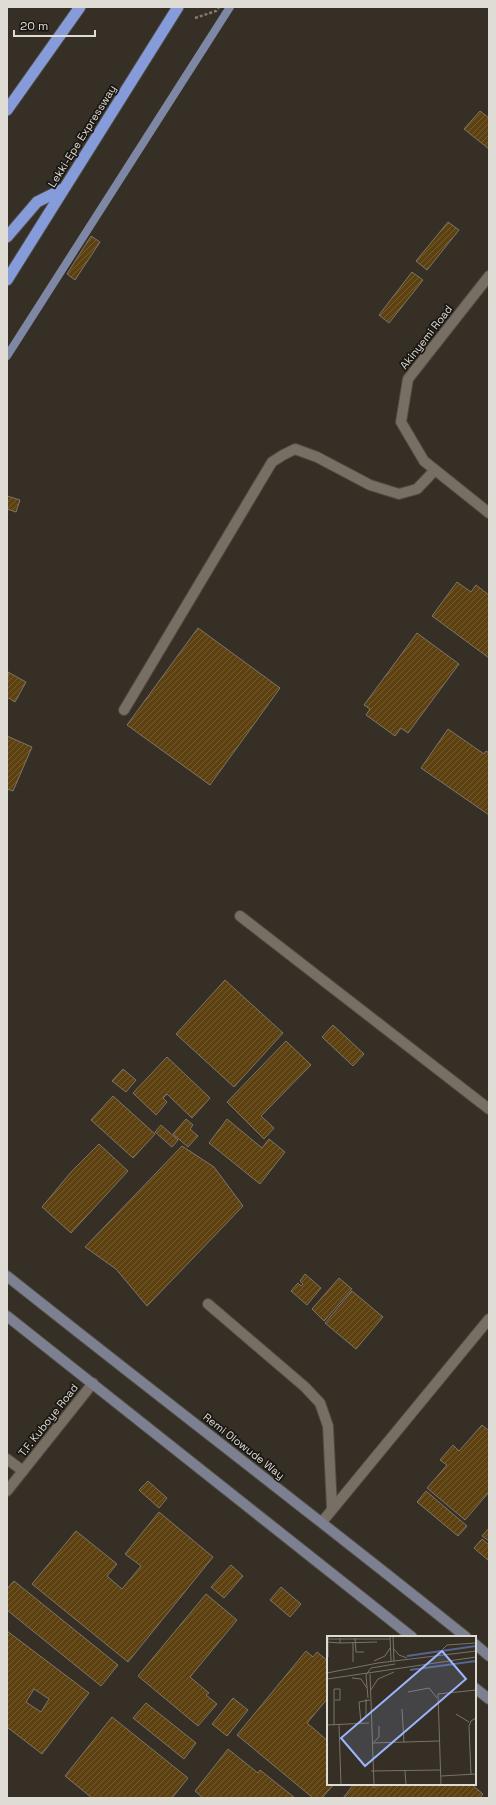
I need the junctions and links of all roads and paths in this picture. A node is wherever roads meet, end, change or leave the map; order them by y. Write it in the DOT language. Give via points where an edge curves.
graph roads {
  1 [pos="80,7"];
  2 [pos="178,7"];
  3 [pos="219,7"];
  4 [pos="216,11"];
  5 [pos="7,110"];
  6 [pos="64,188"];
  7 [pos="7,237"];
  8 [pos="489,276"];
  9 [pos="7,280"];
  10 [pos="435,470"];
  11 [pos="489,513"];
  12 [pos="124,710"];
  13 [pos="240,916"];
  14 [pos="489,1109"];
  15 [pos="7,1276"];
  16 [pos="208,1304"];
  17 [pos="7,1316"];
  18 [pos="489,1319"];
  19 [pos="93,1383"];
  20 [pos="7,1459"];
  21 [pos="23,1471"];
  22 [pos="7,1491"];
  23 [pos="332,1508"];
  24 [pos="322,1522"];
  25 [pos="411,1636"];
  26 [pos="465,1636"];
  27 [pos="476,1645"];
  28 [pos="489,1656"];
  29 [pos="476,1689"];
  30 [pos="489,1699"];
  1 -- 5 [label="highway"];
  2 -- 6 [label="highway, Lekki-Epe Expressway"];
  3 -- 4 [label="path"];
  6 -- 7 [label="highway" via="37,202"];
  6 -- 9 [label="highway, Lekki-Epe Expressway"];
  8 -- 10 [label="street, Akinyemi Road" via="408,378 402,422 424,461"];
  10 -- 11 [label="street"];
  10 -- 12 [label="street" via="417,489 399,494 370,485 317,457 295,449 272,462"];
  13 -- 14 [label="street"];
  15 -- 24 [label="main road, Remi Olowude Way"];
  16 -- 23 [label="street" via="305,1387 320,1403 328,1426"];
  17 -- 19 [label="main road"];
  18 -- 23 [label="street"];
  19 -- 21 [label="street, T.F. Kuboye Road"];
  19 -- 25 [label="main road"];
  20 -- 21 [label="street"];
  21 -- 22 [label="street, T.F. Kuboye Road"];
  23 -- 24 [label="street"];
  24 -- 26 [label="main road, Remi Olowude Way"];
  27 -- 28 [label="main road"];
  29 -- 30 [label="main road"];
}
